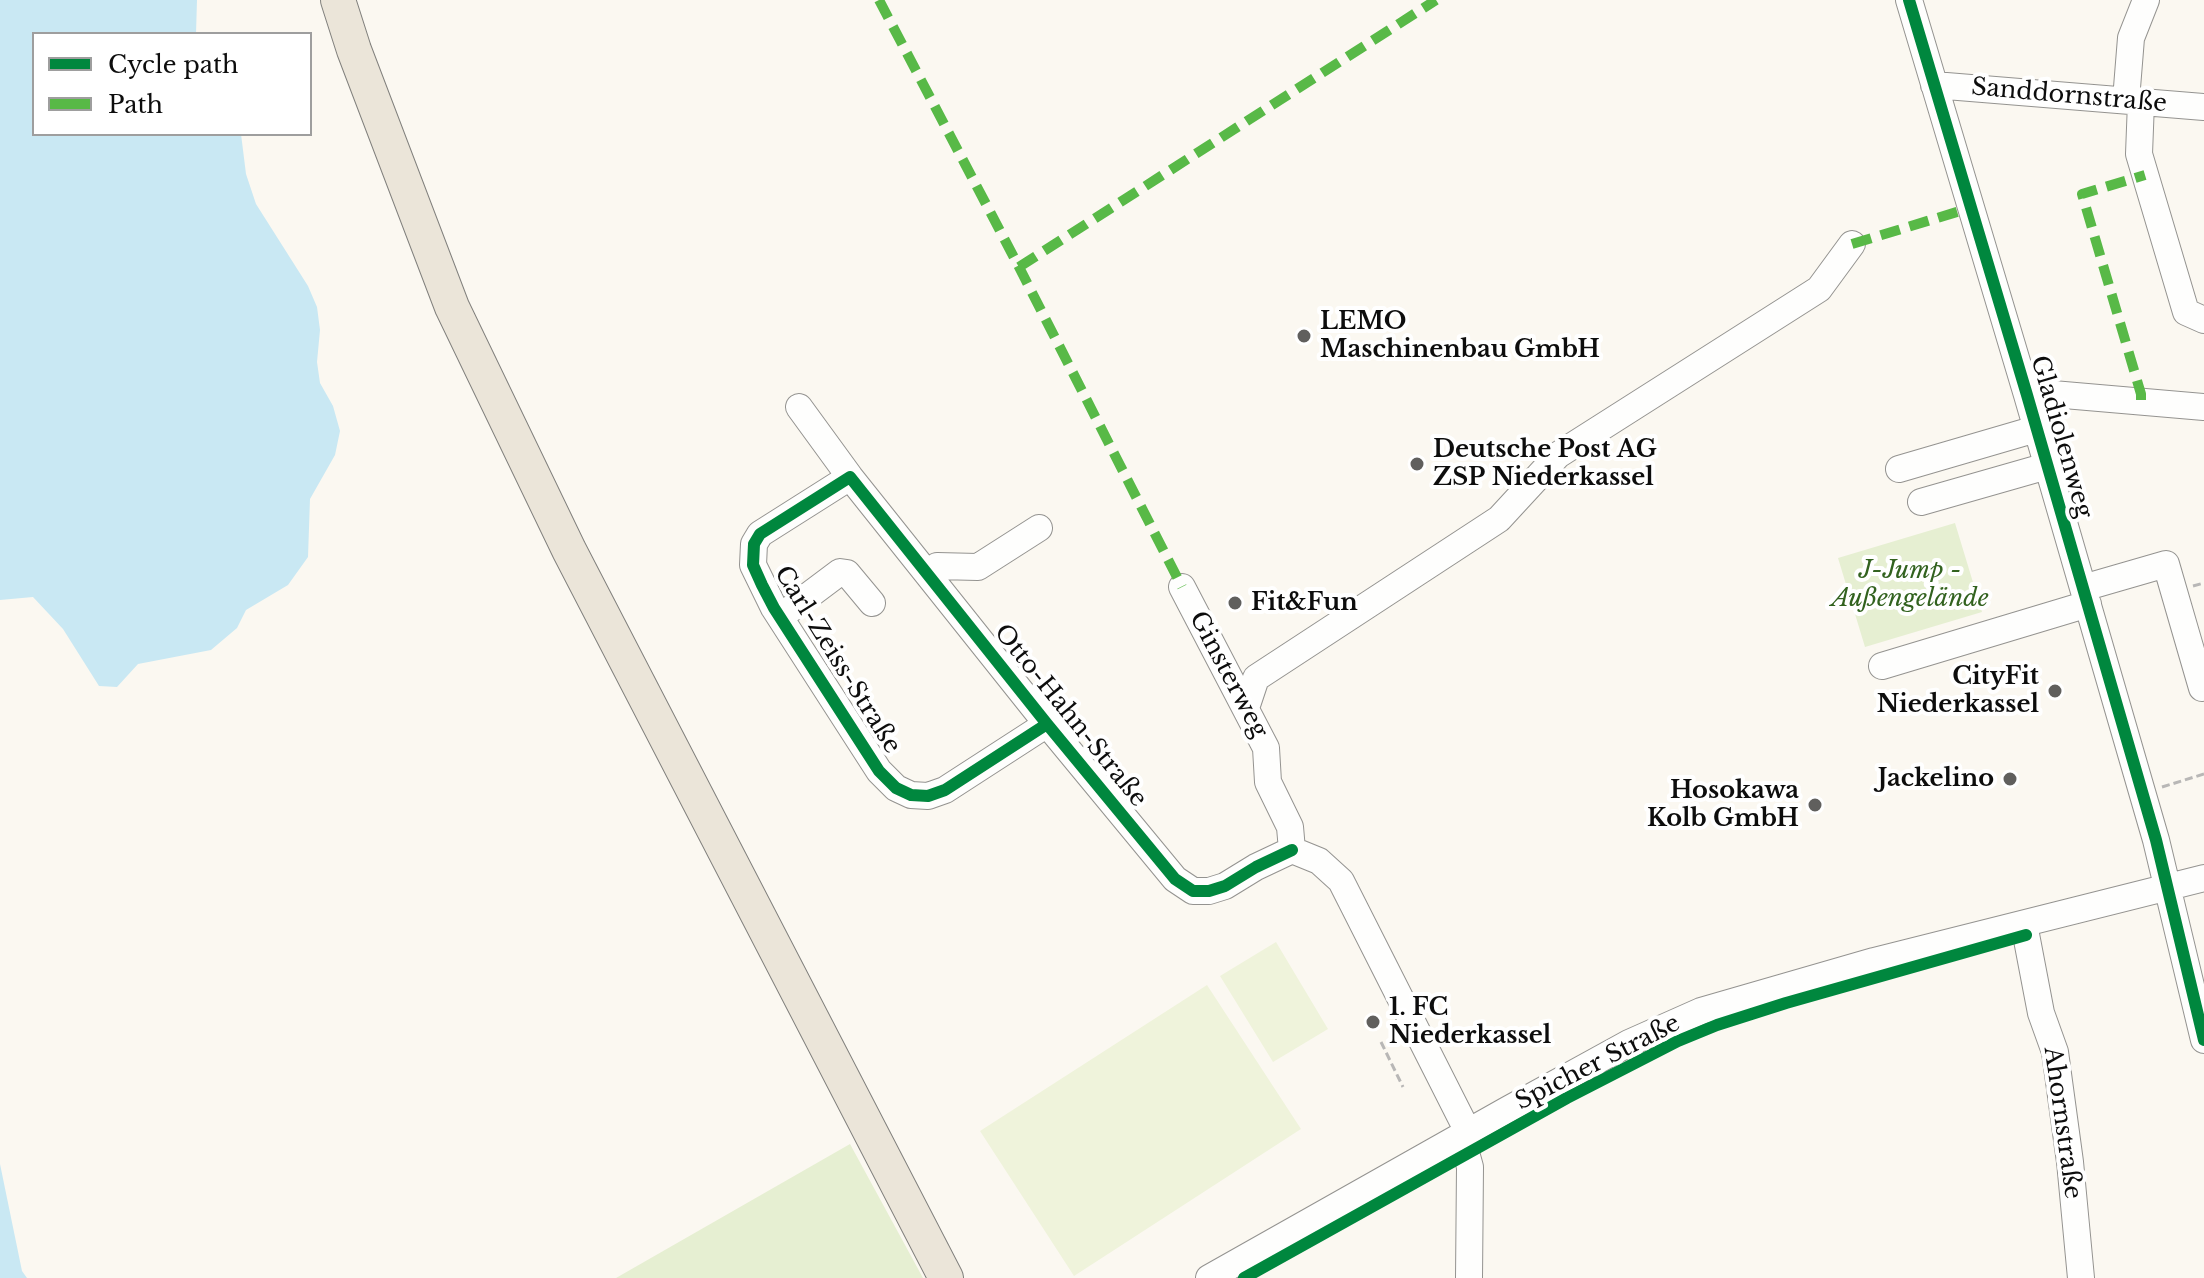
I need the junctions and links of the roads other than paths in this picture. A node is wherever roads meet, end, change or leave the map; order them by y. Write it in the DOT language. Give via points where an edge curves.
graph roads {
  1 [pos="338,0"];
  2 [pos="1909,0"];
  3 [pos="2146,0"];
  4 [pos="1934,85"];
  5 [pos="2134,101"];
  6 [pos="2204,107"];
  7 [pos="1852,244"];
  8 [pos="2204,320"];
  9 [pos="2027,395"];
  10 [pos="799,407"];
  11 [pos="2204,407"];
  12 [pos="2036,429"];
  13 [pos="2047,466"];
  14 [pos="1899,469"];
  15 [pos="850,477"];
  16 [pos="1921,502"];
  17 [pos="1039,528"];
  18 [pos="928,574"];
  19 [pos="1182,587"];
  20 [pos="2085,596"];
  21 [pos="872,603"];
  22 [pos="780,617"];
  23 [pos="1882,666"];
  24 [pos="2202,688"];
  25 [pos="1246,708"];
  26 [pos="1047,724"];
  27 [pos="1292,850"];
  28 [pos="2204,878"];
  29 [pos="2167,887"];
  30 [pos="2024,924"];
  31 [pos="2204,1040"];
  32 [pos="1468,1132"];
  33 [pos="946,1278"];
  34 [pos="1209,1278"];
  35 [pos="1469,1278"];
  36 [pos="2081,1278"];
  1 -- 33 [label="main road" via="452,307 569,550"];
  2 -- 4 [label="street, Gladiolenweg"];
  3 -- 5 [label="street" via="2131,38"];
  4 -- 5 [label="street, Sanddornstraße"];
  4 -- 9 [label="street, Gladiolenweg"];
  5 -- 6 [label="street, Sanddornstraße"];
  5 -- 8 [label="street" via="2139,154 2186,312"];
  7 -- 25 [label="street" via="1819,289 1558,455 1499,519 1256,678"];
  9 -- 11 [label="street"];
  9 -- 12 [label="street, Gladiolenweg"];
  10 -- 15 [label="street, Otto-Hahn-Straße"];
  12 -- 13 [label="street, Gladiolenweg"];
  12 -- 14 [label="street"];
  13 -- 16 [label="street"];
  13 -- 20 [label="street, Gladiolenweg"];
  15 -- 18 [label="street, Otto-Hahn-Straße"];
  15 -- 22 [label="street, Carl-Zeiss-Straße" via="771,525 754,544 753,565"];
  17 -- 18 [label="street" via="978,567 937,566"];
  18 -- 26 [label="street, Otto-Hahn-Straße"];
  19 -- 25 [label="street, Ginsterweg"];
  20 -- 23 [label="street"];
  20 -- 24 [label="street" via="2166,564"];
  20 -- 29 [label="street, Gladiolenweg"];
  21 -- 22 [label="street" via="847,573 840,572"];
  22 -- 26 [label="street, Carl-Zeiss-Straße" via="879,771 911,795 945,790"];
  25 -- 27 [label="street, Ginsterweg" via="1266,748 1268,782 1290,827"];
  26 -- 27 [label="street, Otto-Hahn-Straße" via="1175,879 1193,891 1225,886"];
  27 -- 32 [label="street" via="1319,861 1341,881"];
  28 -- 29 [label="street, Spicher Straße"];
  29 -- 30 [label="street, Spicher Straße"];
  29 -- 31 [label="street, Gladiolenweg"];
  30 -- 32 [label="street, Spicher Straße" via="1701,1011 1629,1043"];
  30 -- 36 [label="street, Ahornstraße" via="2041,1013 2055,1052"];
  32 -- 34 [label="street, Spicher Straße"];
  32 -- 35 [label="street"];
}
